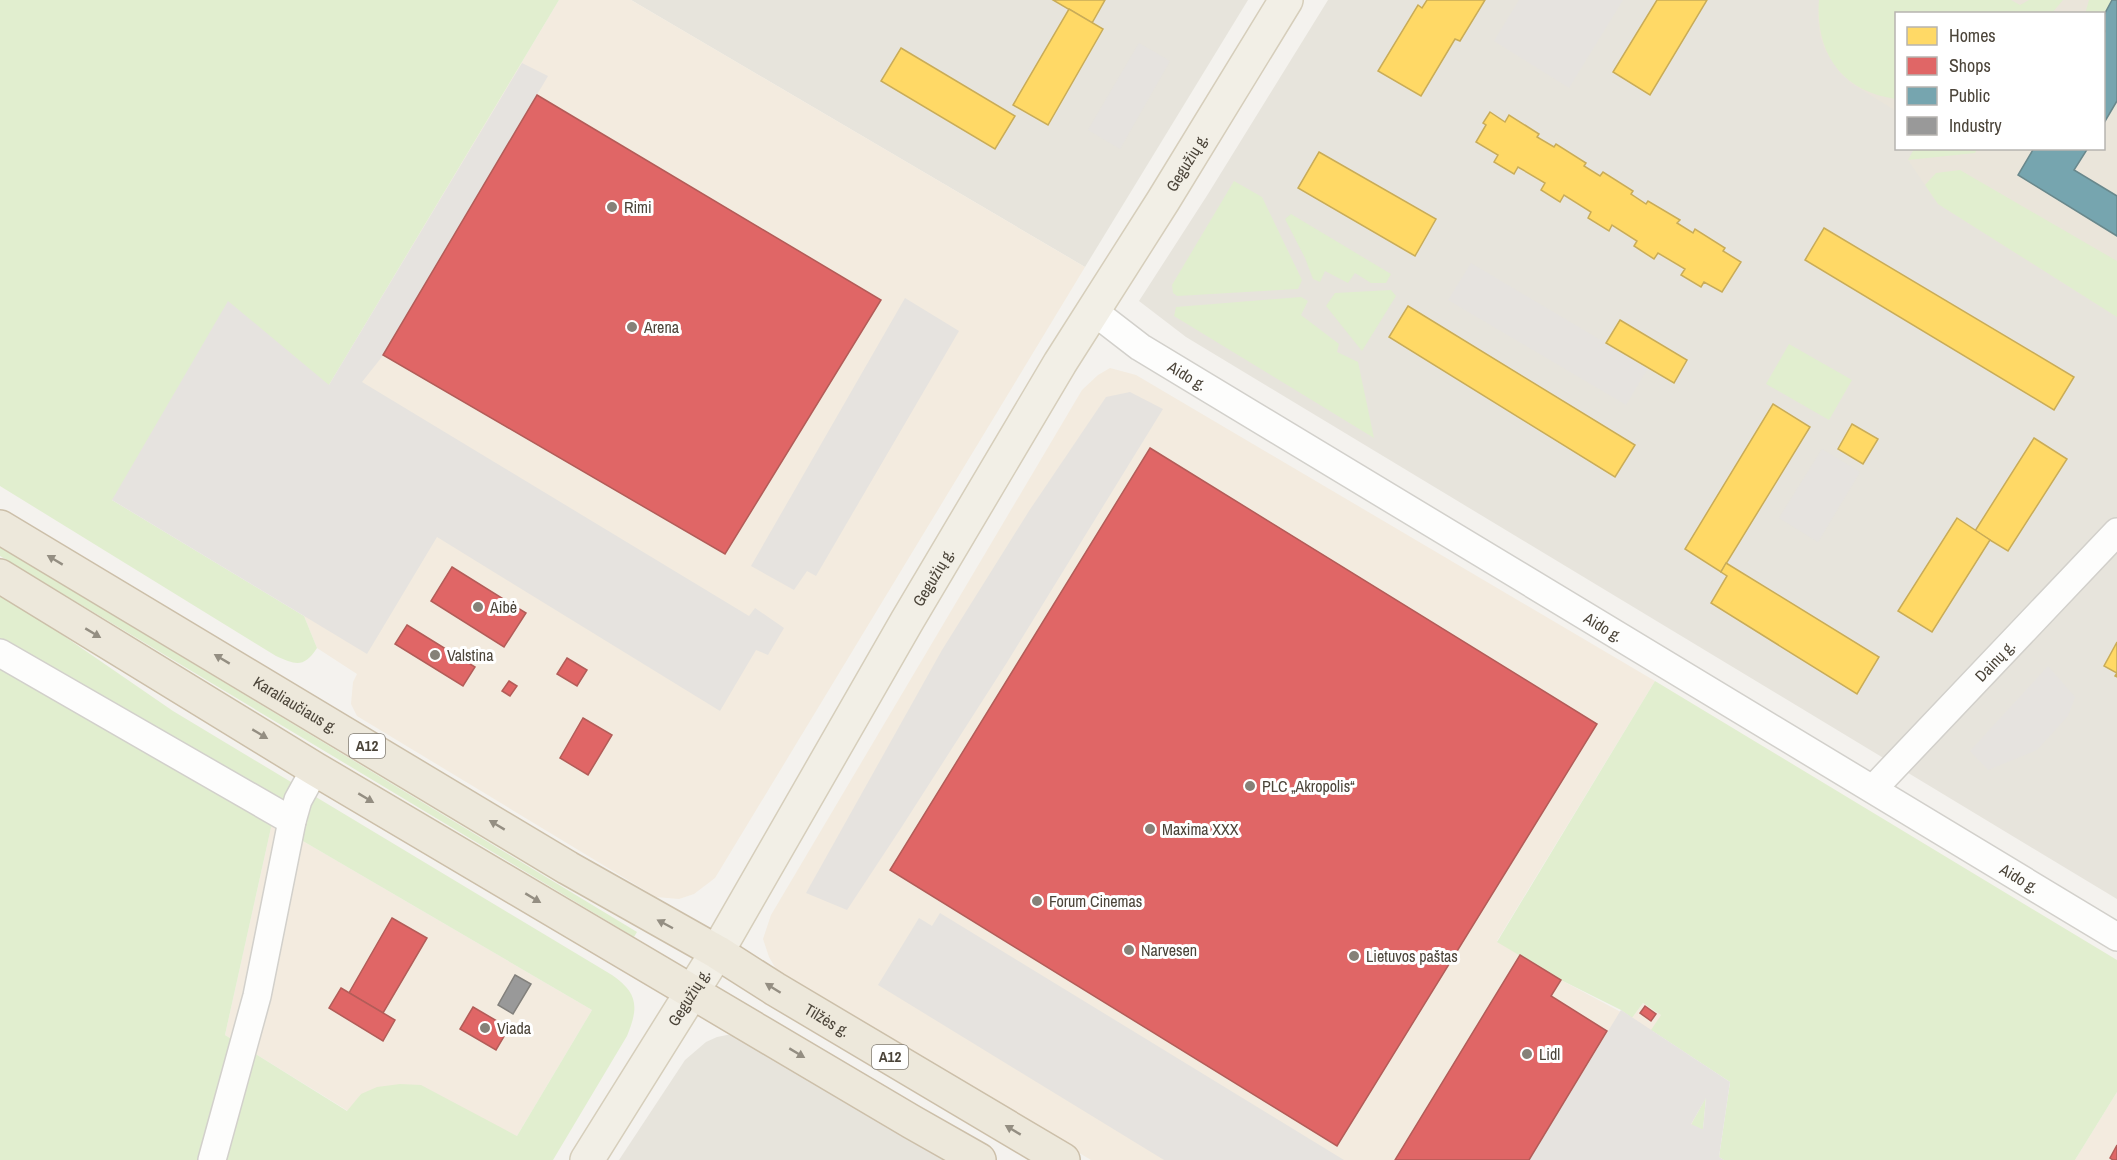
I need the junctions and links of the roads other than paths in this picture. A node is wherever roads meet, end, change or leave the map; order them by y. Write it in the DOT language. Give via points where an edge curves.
graph roads {
  1 [pos="1286,0"];
  2 [pos="1092,310"];
  3 [pos="0,527"];
  4 [pos="2117,532"];
  5 [pos="0,576"];
  6 [pos="0,653"];
  7 [pos="315,769"];
  8 [pos="1873,789"];
  9 [pos="292,821"];
  10 [pos="2117,937"];
  11 [pos="717,951"];
  12 [pos="692,991"];
  13 [pos="212,1160"];
  14 [pos="587,1160"];
  15 [pos="980,1160"];
  16 [pos="1064,1160"];
  1 -- 2 [label="main road, Gegužių g."];
  2 -- 8 [label="street, Aido g." via="1140,347"];
  2 -- 11 [label="main road, Gegužių g."];
  11 -- 3 [label="highway, Karaliaučiaus g. / A12, one-way" via="558,862"];
  4 -- 8 [label="street, Dainų g."];
  5 -- 7 [label="highway, one-way"];
  6 -- 9 [label="street"];
  7 -- 9 [label="street" via="298,800"];
  7 -- 12 [label="highway, one-way"];
  8 -- 10 [label="street, Aido g."];
  9 -- 13 [label="street" via="257,996"];
  11 -- 12 [label="main road, Gegužių g."];
  16 -- 11 [label="highway, Tilžės g. / A12, one-way"];
  12 -- 14 [label="main road, Gegužių g."];
  12 -- 15 [label="highway, one-way"];
}
